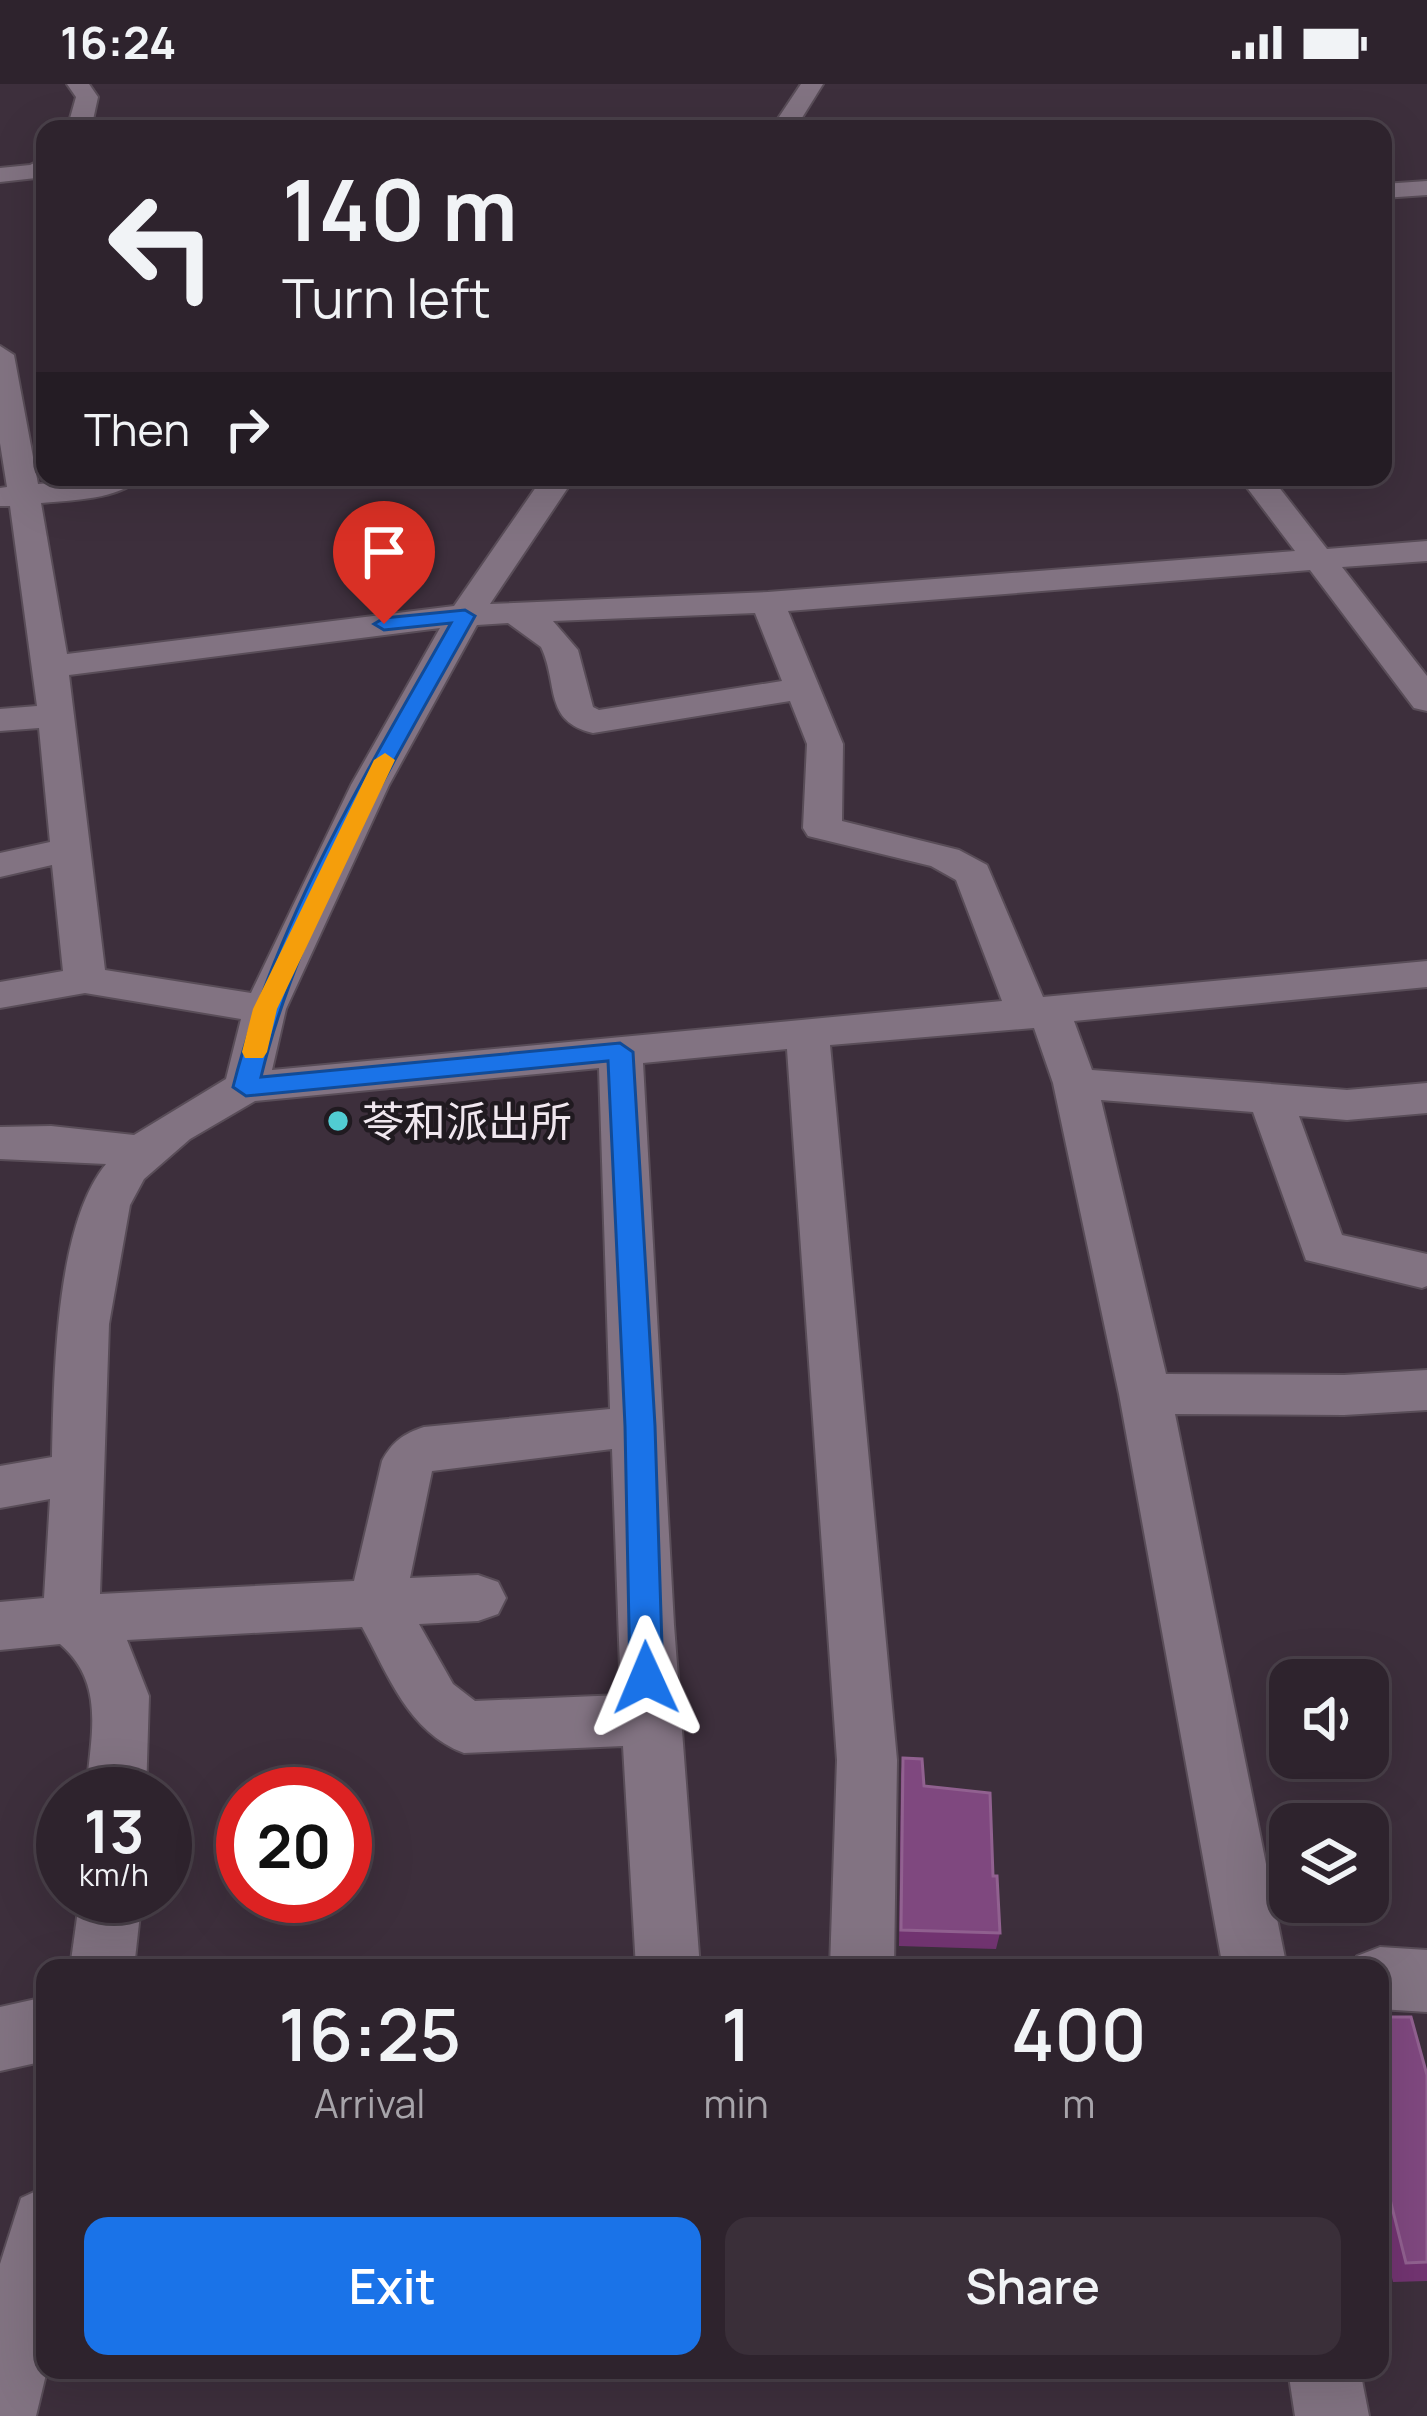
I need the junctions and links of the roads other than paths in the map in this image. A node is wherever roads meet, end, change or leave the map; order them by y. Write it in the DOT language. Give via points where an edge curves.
graph roads {
  1 [pos="78,84"];
  2 [pos="812,84"];
  3 [pos="81,120"];
  4 [pos="789,120"];
  5 [pos="36,172"];
  6 [pos="0,175"];
  7 [pos="1427,188"];
  8 [pos="1392,190"];
  9 [pos="36,191"];
  10 [pos="0,193"];
  11 [pos="0,356"];
  12 [pos="97,486"];
  13 [pos="553,486"];
  14 [pos="1262,486"];
  15 [pos="10,496"];
  16 [pos="1427,551"];
  17 [pos="1321,560"];
  18 [pos="768,602"];
  19 [pos="513,612"];
  20 [pos="465,616"];
  21 [pos="52,667"];
  22 [pos="804,688"];
  23 [pos="1427,700"];
  24 [pos="56,716"];
  25 [pos="0,720"];
  26 [pos="73,848"];
  27 [pos="0,865"];
  28 [pos="1427,974"];
  29 [pos="85,980"];
  30 [pos="0,995"];
  31 [pos="265,1009"];
  32 [pos="1039,1014"];
  33 [pos="808,1037"];
  34 [pos="620,1052"];
  35 [pos="1075,1083"];
  36 [pos="246,1087"];
  37 [pos="1427,1098"];
  38 [pos="1270,1100"];
  39 [pos="0,1143"];
  40 [pos="142,1153"];
  41 [pos="1422,1270"];
  42 [pos="1427,1390"];
  43 [pos="1145,1394"];
  44 [pos="640,1426"];
  45 [pos="79,1473"];
  46 [pos="0,1487"];
  47 [pos="478,1598"];
  48 [pos="377,1603"];
  49 [pos="70,1618"];
  50 [pos="0,1626"];
  51 [pos="648,1719"];
  52 [pos="117,1767"];
  53 [pos="108,1923"];
  54 [pos="103,1959"];
  55 [pos="667,1959"];
  56 [pos="862,1959"];
  57 [pos="1253,1959"];
  58 [pos="1389,1979"];
  59 [pos="1427,1981"];
  60 [pos="36,2032"];
  61 [pos="0,2038"];
  62 [pos="36,2261"];
  63 [pos="1326,2379"];
  64 [pos="0,2415"];
  65 [pos="1332,2416"];
  1 -- 3 [label="street" via="87,97"];
  2 -- 4 [label="street"];
  5 -- 6 [label="street"];
  7 -- 8 [label="street"];
  9 -- 10 [label="street"];
  11 -- 15 [label="street"];
  12 -- 15 [label="street"];
  13 -- 20 [label="street"];
  14 -- 17 [label="street"];
  15 -- 21 [label="street"];
  16 -- 17 [label="street"];
  17 -- 18 [label="street"];
  17 -- 23 [label="street"];
  18 -- 19 [label="street"];
  18 -- 22 [label="street"];
  19 -- 20 [label="street"];
  19 -- 22 [label="street" via="553,633 576,712 593,722"];
  20 -- 21 [label="street"];
  20 -- 31 [label="street" via="370,785"];
  21 -- 24 [label="street"];
  22 -- 32 [label="street" via="825,745 822,828 945,858 974,873"];
  24 -- 25 [label="street"];
  24 -- 26 [label="street"];
  26 -- 27 [label="street"];
  26 -- 29 [label="street"];
  28 -- 32 [label="street"];
  29 -- 30 [label="street"];
  29 -- 31 [label="street"];
  31 -- 36 [label="street"];
  32 -- 33 [label="street"];
  32 -- 35 [label="street"];
  33 -- 34 [label="street"];
  33 -- 56 [label="street" via="867,1760"];
  34 -- 36 [label="street"];
  34 -- 44 [label="street"];
  35 -- 38 [label="street"];
  35 -- 43 [label="street"];
  36 -- 40 [label="street"];
  37 -- 38 [label="street"];
  38 -- 41 [label="street" via="1323,1248"];
  39 -- 40 [label="street"];
  40 -- 45 [label="street" via="112,1188 98,1241 85,1315"];
  42 -- 43 [label="street"];
  43 -- 57 [label="street"];
  44 -- 48 [label="street" via="424,1448 408,1461"];
  44 -- 51 [label="street"];
  45 -- 46 [label="street"];
  45 -- 49 [label="street"];
  47 -- 48 [label="street"];
  48 -- 49 [label="street"];
  48 -- 51 [label="street" via="434,1702 464,1727"];
  49 -- 50 [label="street"];
  49 -- 52 [label="street" via="100,1640 121,1682"];
  51 -- 55 [label="street"];
  53 -- 54 [label="street"];
  58 -- 59 [label="street"];
  60 -- 61 [label="street"];
  62 -- 64 [label="street"];
  63 -- 65 [label="street"];
}
